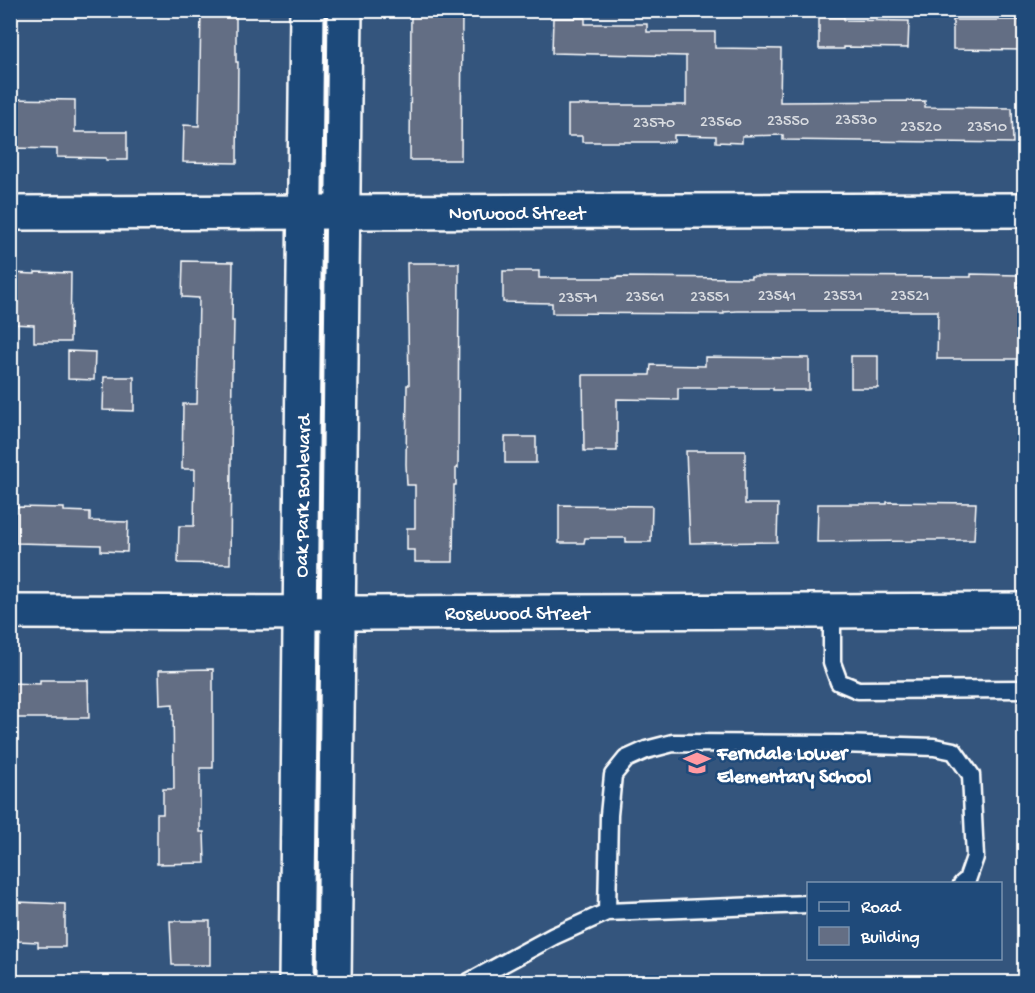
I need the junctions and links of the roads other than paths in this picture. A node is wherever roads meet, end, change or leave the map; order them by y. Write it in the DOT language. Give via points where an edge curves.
graph roads {
  1 [pos="307,10"];
  2 [pos="345,10"];
  3 [pos="1024,210"];
  4 [pos="305,212"];
  5 [pos="10,213"];
  6 [pos="342,213"];
  7 [pos="1024,610"];
  8 [pos="832,611"];
  9 [pos="10,612"];
  10 [pos="338,612"];
  11 [pos="300,613"];
  12 [pos="1024,689"];
  13 [pos="964,882"];
  14 [pos="807,904"];
  15 [pos="607,912"];
  16 [pos="296,982"];
  17 [pos="334,982"];
  18 [pos="469,982"];
  1 -- 4 [label="street, Oak Park Boulevard"];
  2 -- 6 [label="street, Oak Park Boulevard"];
  3 -- 6 [label="street, Norwood Street"];
  4 -- 5 [label="street, Norwood Street"];
  4 -- 6 [label="street, Norwood Street"];
  4 -- 11 [label="street, Oak Park Boulevard"];
  6 -- 10 [label="street, Oak Park Boulevard"];
  7 -- 8 [label="street, Rosewood Street"];
  8 -- 10 [label="street, Rosewood Street"];
  8 -- 12 [label="lane" via="832,663 839,682 858,690"];
  9 -- 11 [label="street, Rosewood Street"];
  10 -- 11 [label="street, Rosewood Street"];
  10 -- 17 [label="street, Oak Park Boulevard"];
  11 -- 16 [label="street, Oak Park Boulevard"];
  13 -- 15 [label="lane" via="975,857 971,775 954,751 852,744 673,743 626,759 613,775"];
  14 -- 15 [label="lane"];
  15 -- 18 [label="lane"];
}
